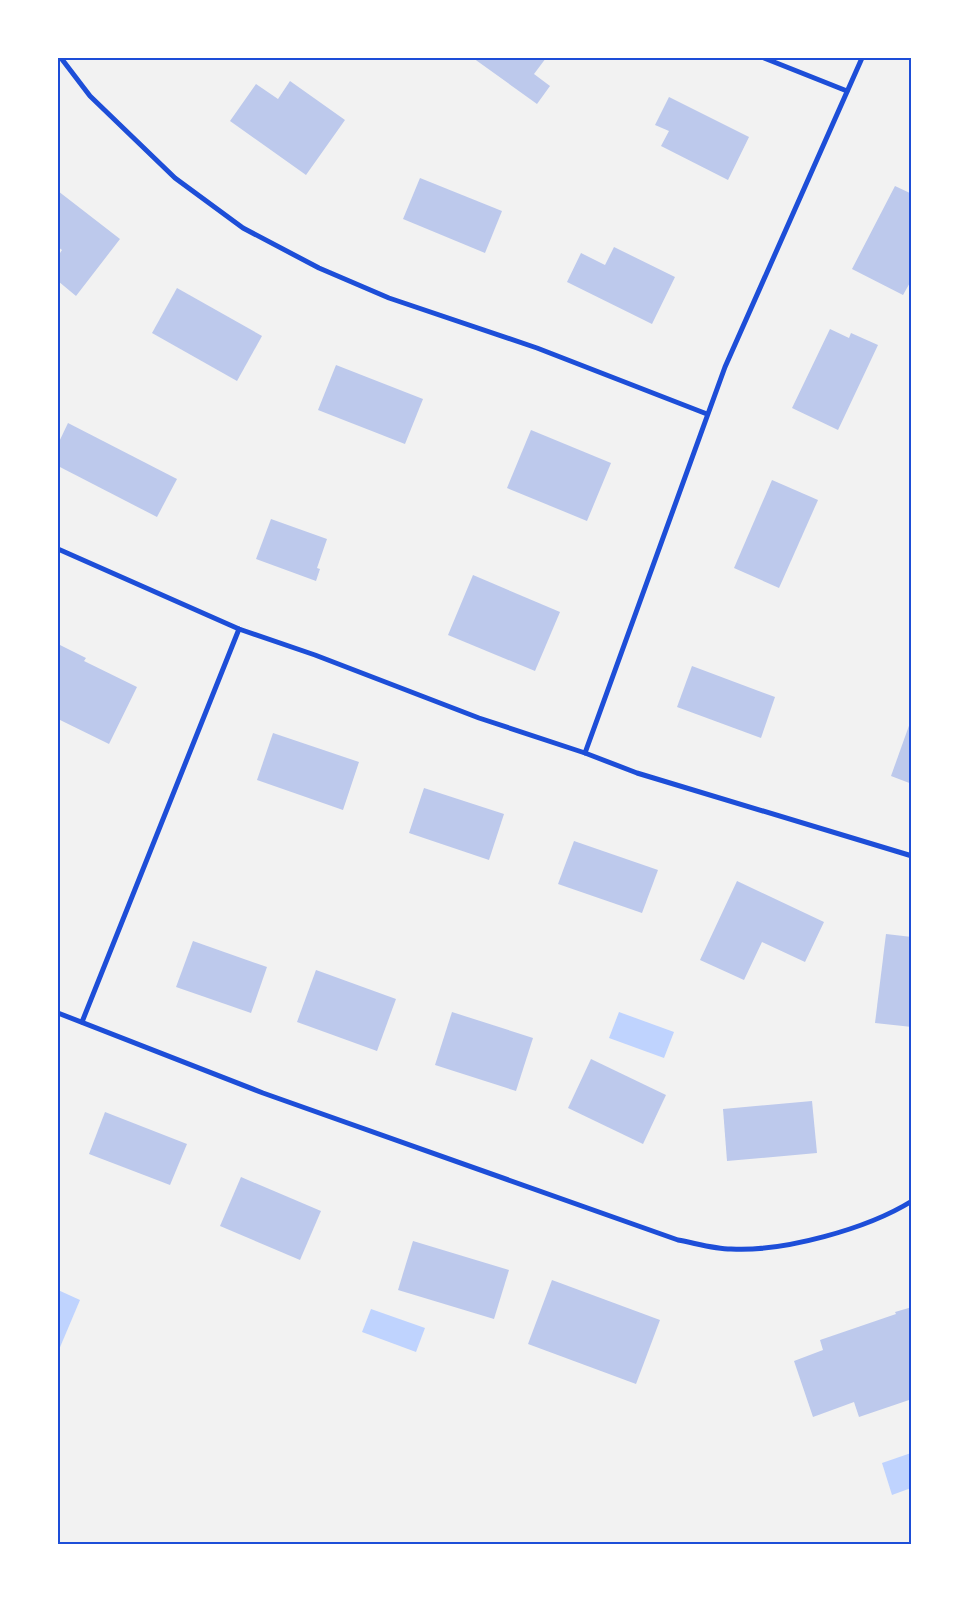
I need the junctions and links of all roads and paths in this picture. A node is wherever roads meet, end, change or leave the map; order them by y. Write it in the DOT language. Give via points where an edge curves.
graph roads {
  1 [pos="61,58"];
  2 [pos="764,58"];
  3 [pos="862,58"];
  4 [pos="847,91"];
  5 [pos="707,414"];
  6 [pos="58,550"];
  7 [pos="239,629"];
  8 [pos="584,753"];
  9 [pos="912,856"];
  10 [pos="58,1013"];
  11 [pos="82,1022"];
  12 [pos="912,1201"];
  1 -- 5 [label="street" via="90,96 175,178 243,228 319,268 389,298 537,348"];
  2 -- 4 [label="street"];
  3 -- 4 [label="street"];
  4 -- 5 [label="street"];
  5 -- 8 [label="street"];
  6 -- 7 [label="street"];
  7 -- 8 [label="street" via="479,718"];
  7 -- 11 [label="street"];
  8 -- 9 [label="street" via="637,773"];
  10 -- 11 [label="street"];
  11 -- 12 [label="street" via="263,1093 678,1240 730,1249 766,1248 824,1237 895,1212"];
}
